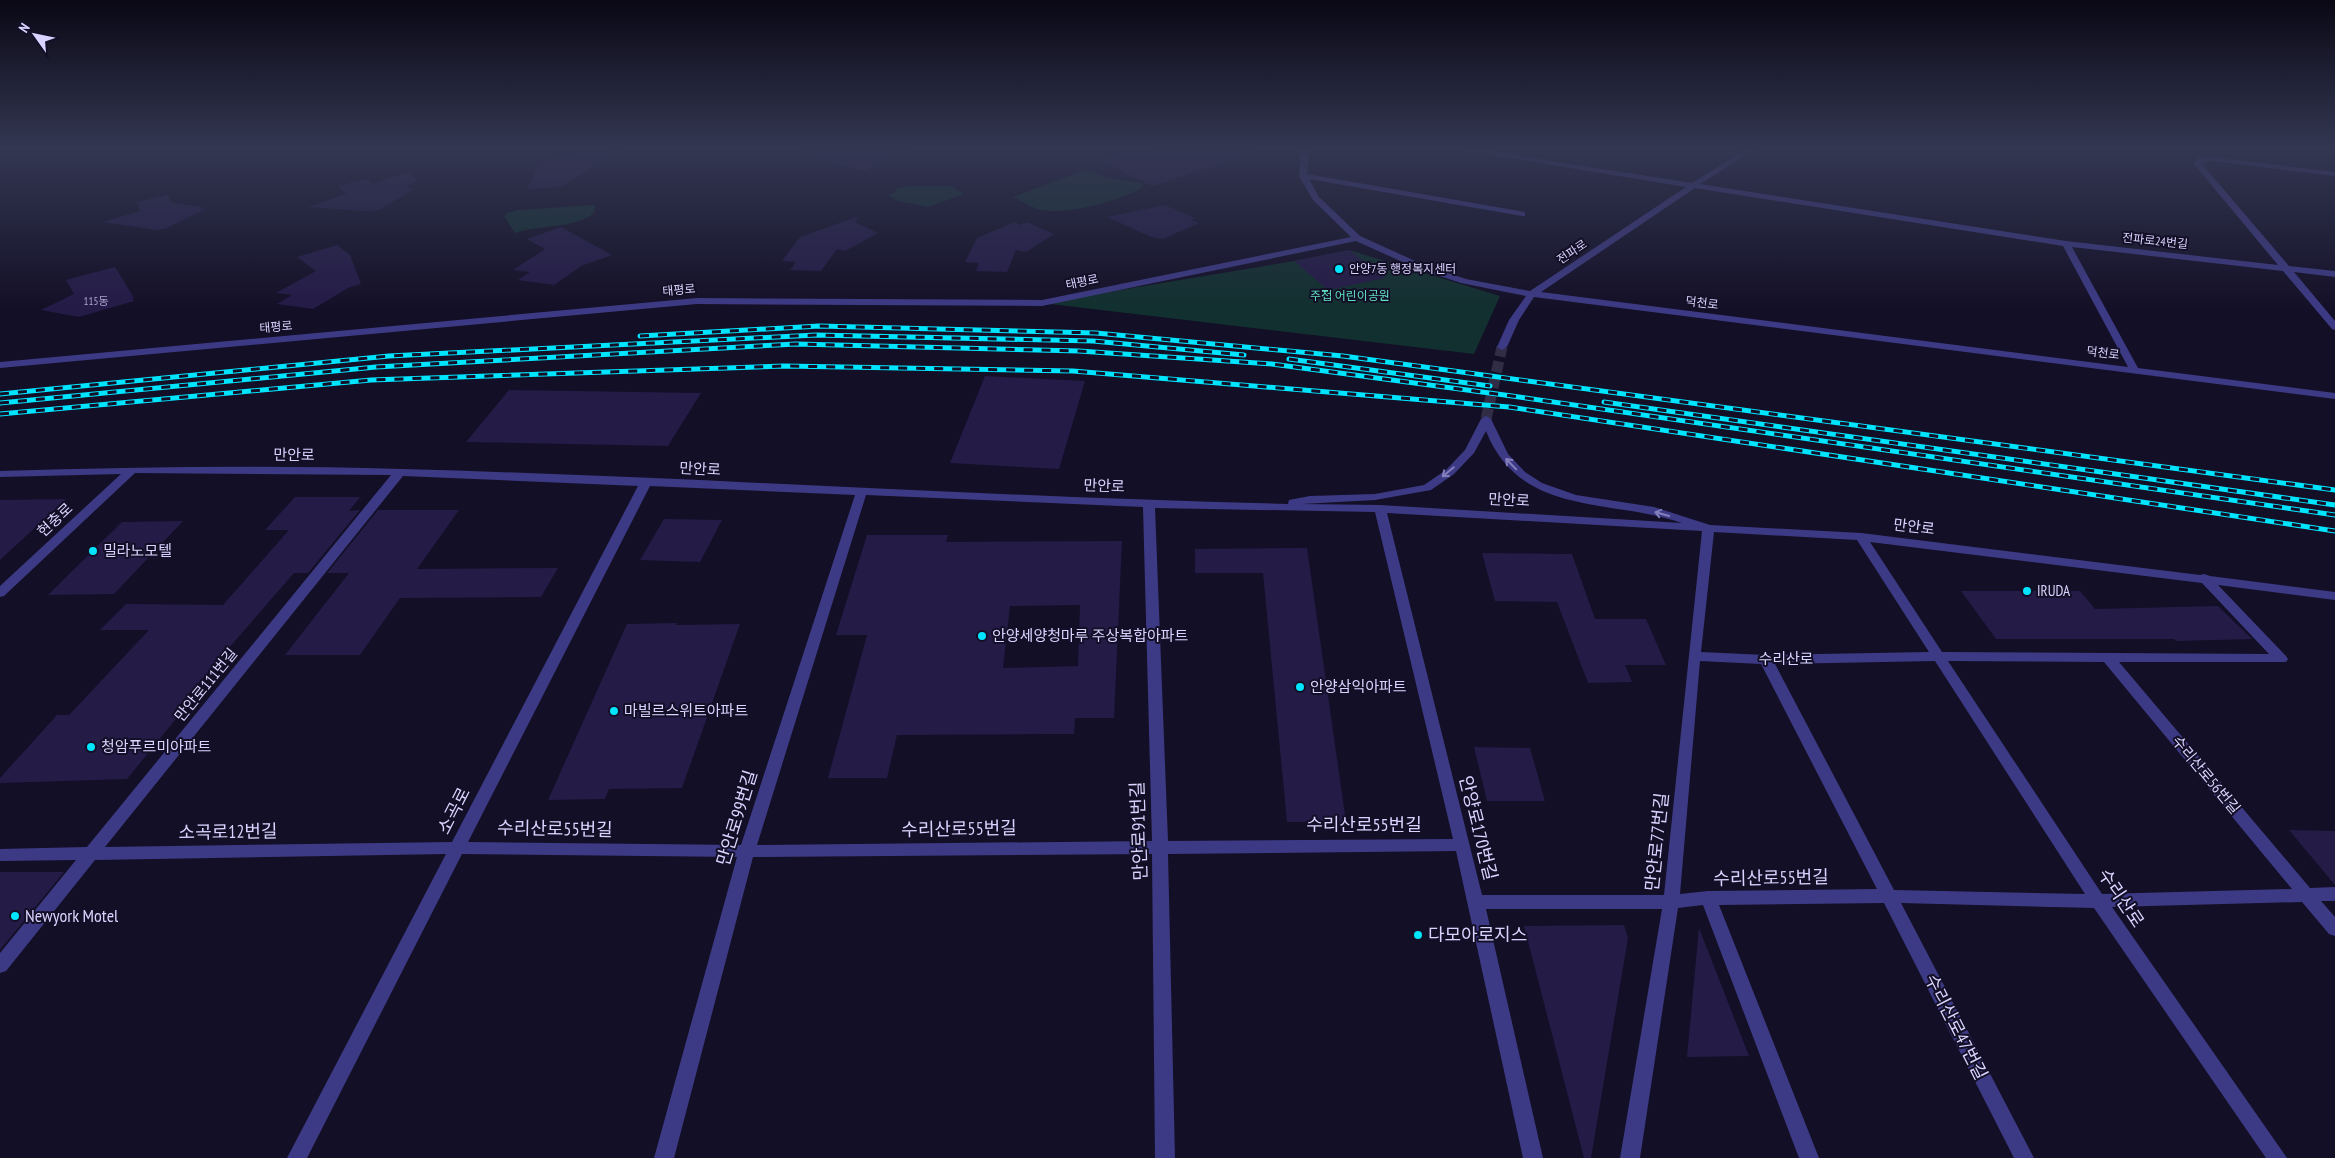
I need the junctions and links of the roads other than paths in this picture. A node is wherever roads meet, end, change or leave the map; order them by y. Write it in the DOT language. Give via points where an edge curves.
graph roads {
  1 [pos="1320,202"];
  2 [pos="1453,202"];
  3 [pos="1669,202"];
  4 [pos="1801,202"];
  5 [pos="2231,202"];
  6 [pos="1522,214"];
  7 [pos="1357,238"];
  8 [pos="2066,244"];
  9 [pos="2287,268"];
  10 [pos="2335,274"];
  11 [pos="1532,294"];
  12 [pos="2335,327"];
  13 [pos="1502,347"];
  14 [pos="0,365"];
  15 [pos="2134,370"];
  16 [pos="2335,396"];
  17 [pos="132,470"];
  18 [pos="400,472"];
  19 [pos="0,474"];
  20 [pos="646,482"];
  21 [pos="861,492"];
  22 [pos="1149,504"];
  23 [pos="1270,507"];
  24 [pos="1380,509"];
  25 [pos="1708,528"];
  26 [pos="1861,537"];
  27 [pos="2204,578"];
  28 [pos="0,593"];
  29 [pos="2335,596"];
  30 [pos="1694,656"];
  31 [pos="1938,656"];
  32 [pos="2107,657"];
  33 [pos="1765,660"];
  34 [pos="1462,844"];
  35 [pos="1160,846"];
  36 [pos="457,848"];
  37 [pos="746,851"];
  38 [pos="0,855"];
  39 [pos="90,855"];
  40 [pos="2304,894"];
  41 [pos="2335,894"];
  42 [pos="1887,896"];
  43 [pos="1708,898"];
  44 [pos="2098,901"];
  45 [pos="1476,902"];
  46 [pos="1671,902"];
  47 [pos="2335,929"];
  48 [pos="0,966"];
  49 [pos="297,1158"];
  50 [pos="664,1158"];
  51 [pos="1165,1158"];
  52 [pos="1533,1158"];
  53 [pos="1630,1158"];
  54 [pos="1809,1158"];
  55 [pos="2024,1158"];
  56 [pos="2276,1158"];
  1 -- 7 [label="street, 덕천로"];
  2 -- 6 [label="street"];
  3 -- 11 [label="street, 전파로"];
  4 -- 8 [label="street, 전파로24번길"];
  5 -- 9 [label="street"];
  7 -- 11 [label="street, 덕천로" via="1421,268 1464,281"];
  7 -- 14 [label="street, 태평로" via="1042,303 697,301"];
  8 -- 9 [label="street, 전파로24번길"];
  8 -- 15 [label="street, 덕천로"];
  9 -- 10 [label="street, 전파로24번길"];
  9 -- 12 [label="street"];
  11 -- 13 [label="street, 전파로" via="1514,320"];
  11 -- 15 [label="street, 덕천로"];
  15 -- 16 [label="street, 덕천로"];
  17 -- 18 [label="street, 만안로"];
  17 -- 19 [label="street, 만안로"];
  17 -- 28 [label="street, 현충로"];
  18 -- 20 [label="street, 만안로"];
  18 -- 39 [label="street, 만안로111번길"];
  20 -- 21 [label="street, 만안로"];
  20 -- 36 [label="street, 소곡로"];
  21 -- 22 [label="street, 만안로"];
  21 -- 37 [label="street, 만안로99번길"];
  22 -- 23 [label="street, 만안로"];
  22 -- 35 [label="street, 만안로91번길"];
  23 -- 24 [label="street, 만안로"];
  25 -- 23 [label="street, one-way" via="1656,511 1577,499 1541,489 1505,459 1486,420 1470,451 1450,472 1427,488 1375,497 1310,499"];
  24 -- 25 [label="street, 만안로"];
  24 -- 34 [label="street, 안양로170번길"];
  25 -- 26 [label="street, 만안로"];
  25 -- 30 [label="street, 만안로77번길"];
  26 -- 27 [label="street, 만안로"];
  26 -- 31 [label="street, 수리산로"];
  27 -- 29 [label="street, 만안로"];
  27 -- 32 [label="street" via="2281,659"];
  30 -- 33 [label="street, 수리산로"];
  30 -- 46 [label="street, 만안로77번길"];
  31 -- 32 [label="street"];
  31 -- 33 [label="street, 수리산로"];
  31 -- 44 [label="street, 수리산로"];
  32 -- 40 [label="street, 수리산로56번길"];
  33 -- 42 [label="street"];
  34 -- 35 [label="street, 수리산로55번길"];
  34 -- 45 [label="street, 안양로170번길"];
  35 -- 37 [label="street, 수리산로55번길"];
  35 -- 51 [label="street, 만안로91번길"];
  36 -- 37 [label="street, 수리산로55번길"];
  36 -- 39 [label="street, 소곡로12번길"];
  36 -- 49 [label="street, 소곡로"];
  37 -- 50 [label="street, 만안로99번길"];
  38 -- 39 [label="street, 소곡로12번길"];
  39 -- 48 [label="street, 만안로111번길"];
  40 -- 41 [label="street"];
  40 -- 44 [label="street"];
  40 -- 47 [label="street, 수리산로56번길"];
  42 -- 43 [label="street, 수리산로55번길"];
  42 -- 44 [label="street, 수리산로55번길"];
  42 -- 55 [label="street, 수리산로47번길"];
  43 -- 46 [label="street, 수리산로55번길"];
  43 -- 54 [label="street"];
  44 -- 56 [label="street, 수리산로"];
  45 -- 46 [label="street, 수리산로55번길"];
  45 -- 52 [label="street, 안양로170번길"];
  46 -- 53 [label="street, 만안로77번길"];
}
